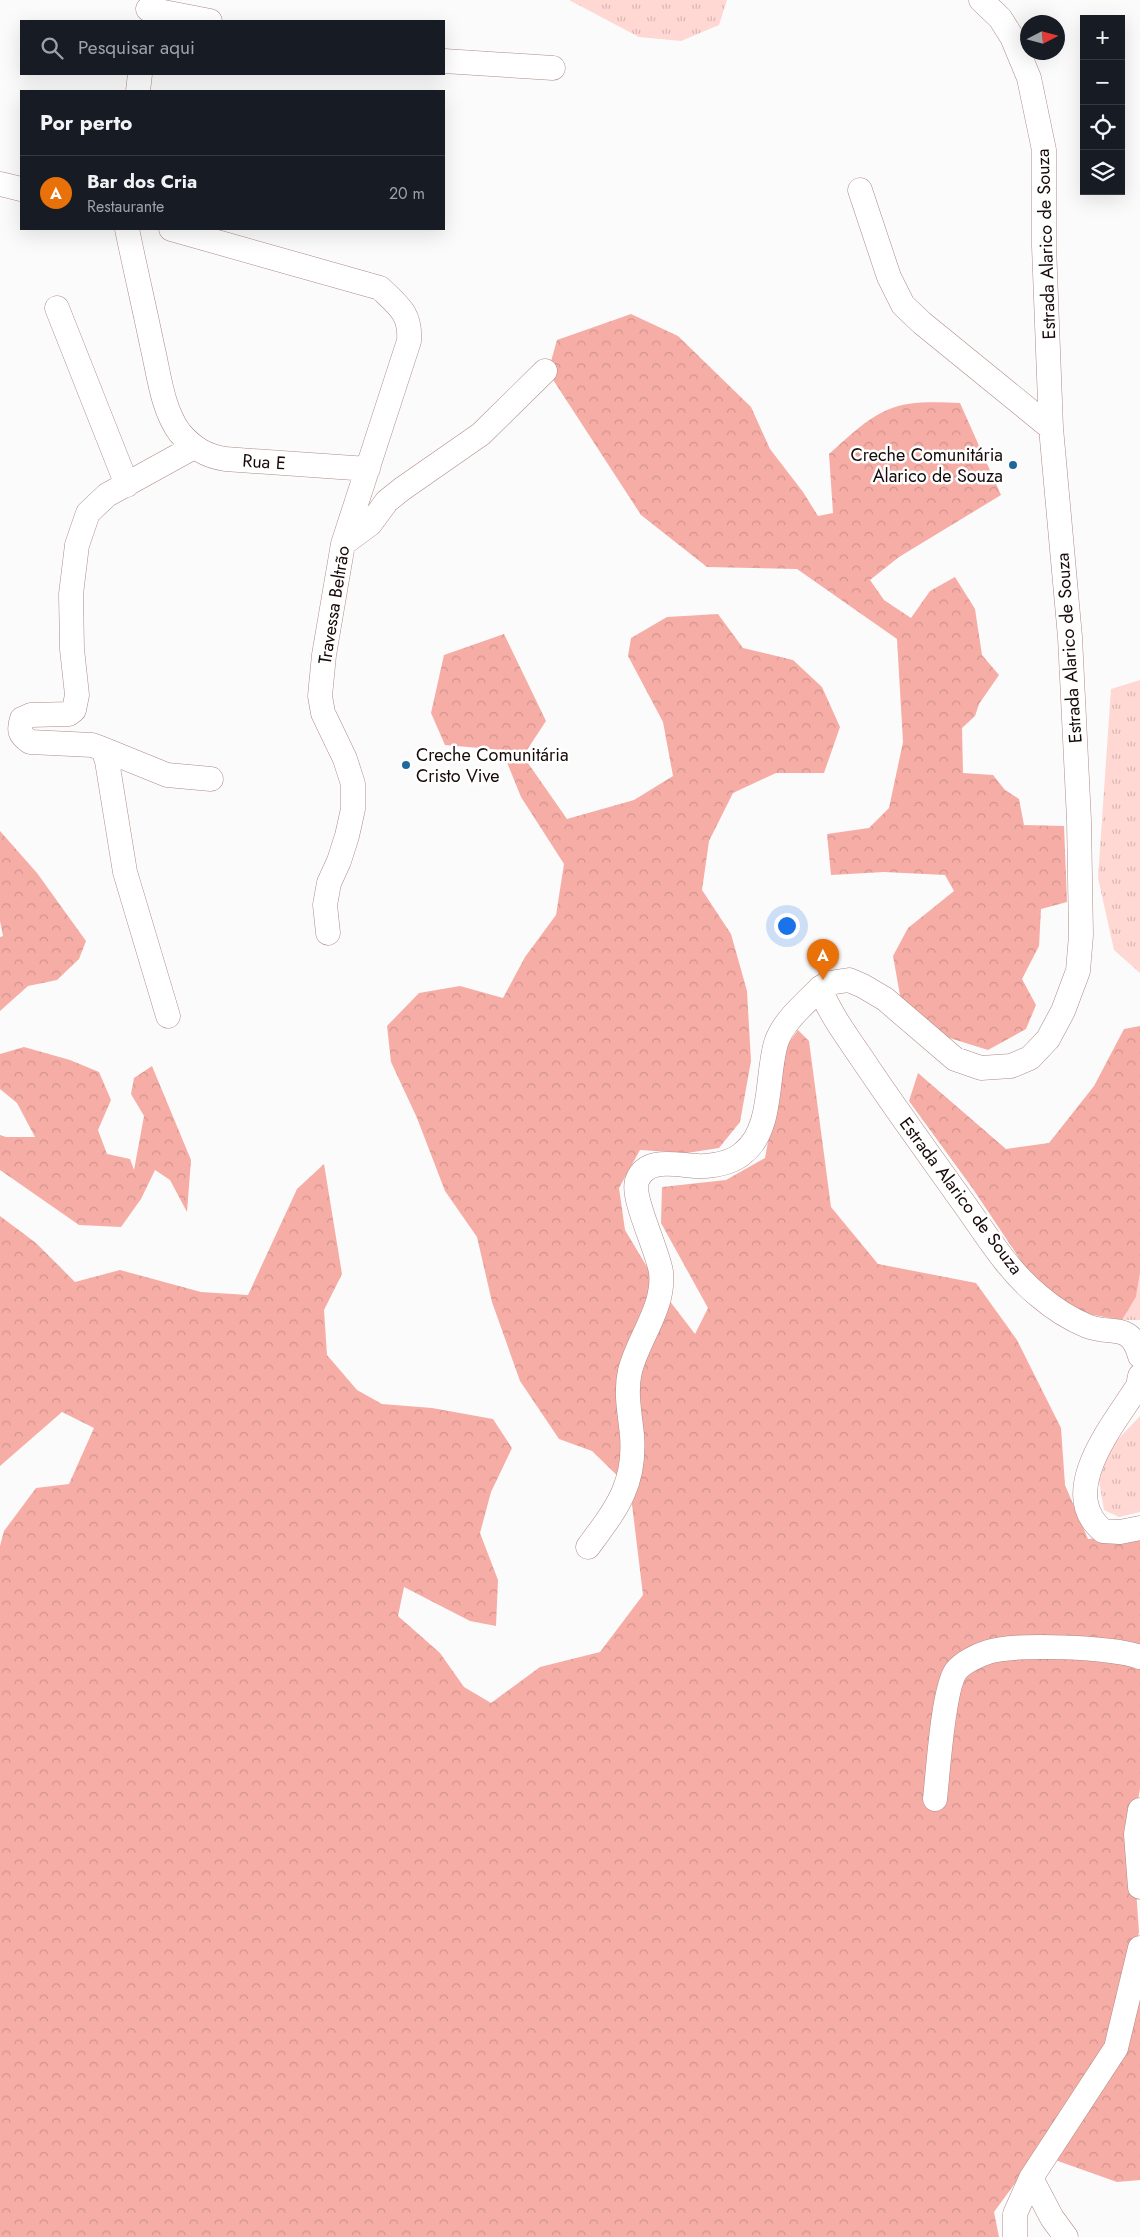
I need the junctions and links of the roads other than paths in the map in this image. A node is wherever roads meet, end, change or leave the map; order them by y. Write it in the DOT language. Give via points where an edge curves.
graph roads {
  1 [pos="981,0"];
  2 [pos="148,10"];
  3 [pos="204,20"];
  4 [pos="445,61"];
  5 [pos="553,68"];
  6 [pos="140,75"];
  7 [pos="138,90"];
  8 [pos="0,184"];
  9 [pos="20,189"];
  10 [pos="860,190"];
  11 [pos="127,230"];
  12 [pos="175,230"];
  13 [pos="57,308"];
  14 [pos="545,371"];
  15 [pos="1051,428"];
  16 [pos="194,447"];
  17 [pos="368,469"];
  18 [pos="127,485"];
  19 [pos="343,544"];
  20 [pos="103,749"];
  21 [pos="211,779"];
  22 [pos="328,933"];
  23 [pos="820,988"];
  24 [pos="168,1016"];
  25 [pos="1140,1356"];
  26 [pos="1140,1376"];
  27 [pos="1140,1528"];
  28 [pos="588,1547"];
  29 [pos="1140,1657"];
  30 [pos="935,1799"];
  31 [pos="1140,1810"];
  32 [pos="1140,1888"];
  33 [pos="1140,1948"];
  34 [pos="1031,2178"];
  35 [pos="1015,2237"];
  36 [pos="1066,2237"];
  1 -- 15 [label="street, Estrada Alarico de Souza" via="1000,18 1012,37 1029,78 1044,150"];
  2 -- 3 [label="street"];
  4 -- 5 [label="street"];
  6 -- 7 [label="street"];
  8 -- 9 [label="street"];
  10 -- 15 [label="street" via="889,277 903,305"];
  11 -- 16 [label="street, Rua E" via="163,393 174,422"];
  12 -- 17 [label="street, Travessa Beltrão" via="380,288 401,308 408,320 409,341"];
  13 -- 18 [label="street"];
  14 -- 19 [label="street" via="481,434 402,488 387,501 370,524"];
  15 -- 23 [label="street, Estrada Alarico de Souza" via="1070,637 1081,903 1078,971 1063,1011 1048,1039 1030,1058 1011,1066 981,1068 955,1059 885,999 863,986 849,980 829,982"];
  16 -- 17 [label="street, Rua E" via="204,454 225,459"];
  16 -- 18 [label="street"];
  17 -- 19 [label="street, Travessa Beltrão"];
  18 -- 20 [label="street" via="107,495 88,513 77,545 71,594 77,695 74,710 69,714 32,715 22,719 19,730 22,737 30,742 92,745"];
  19 -- 22 [label="street, Travessa Beltrão" via="320,696 323,713 353,784 353,809 339,861 329,883 326,905"];
  20 -- 21 [label="street" via="167,775"];
  20 -- 24 [label="street" via="126,872"];
  23 -- 25 [label="street, Estrada Alarico de Souza" via="831,1012 895,1107 1018,1276 1038,1296 1070,1318 1089,1327 1120,1330 1128,1334"];
  23 -- 28 [label="street, Estrada Alarico de Souza" via="788,1022 776,1043 762,1124 755,1142 743,1154 726,1163 656,1165 646,1169 636,1182 641,1212 661,1271 659,1301 630,1371 627,1394 633,1459 628,1480 618,1507"];
  26 -- 27 [label="street" via="1138,1386 1087,1474 1084,1496 1088,1514 1103,1531"];
  29 -- 30 [label="street" via="1092,1648 1010,1648 971,1660 956,1671 948,1691"];
  31 -- 32 [label="street" via="1136,1834"];
  33 -- 34 [label="street" via="1116,2048"];
  34 -- 35 [label="street" via="1015,2214"];
  34 -- 36 [label="street"];
}
